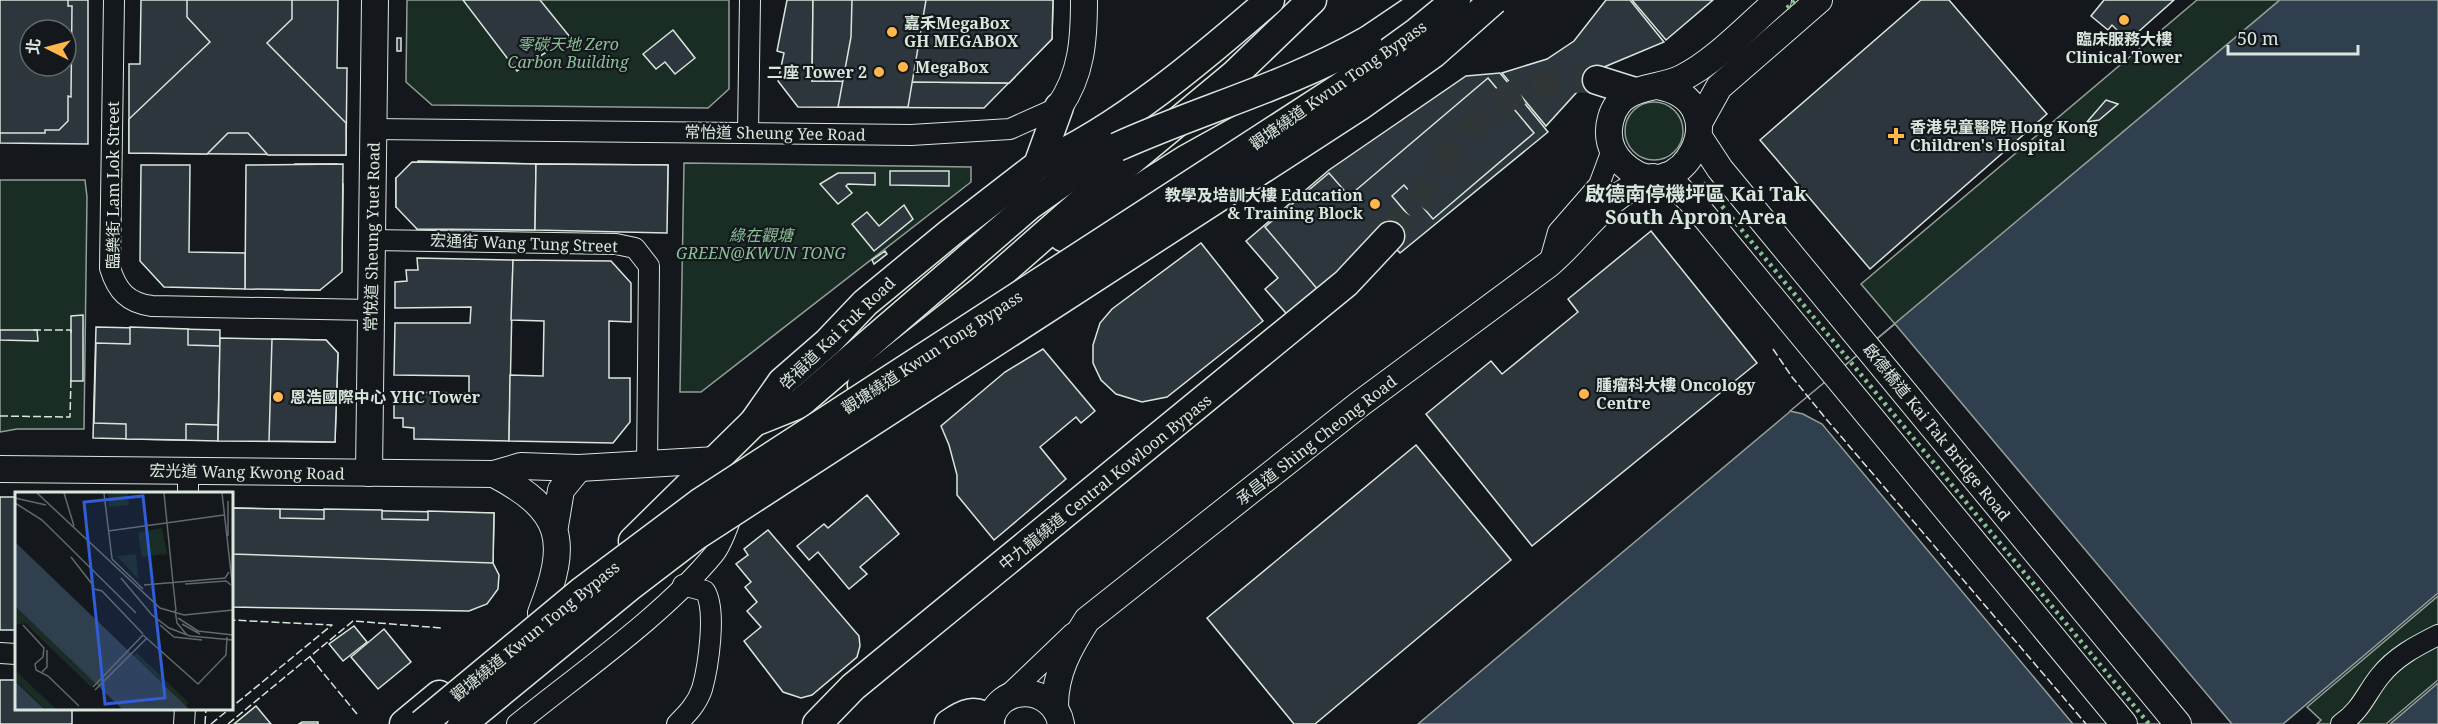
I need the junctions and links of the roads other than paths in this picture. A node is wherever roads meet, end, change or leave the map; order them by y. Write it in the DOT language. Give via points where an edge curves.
graph roads {
  1 [pos="114,0"];
  2 [pos="375,0"];
  3 [pos="750,0"];
  4 [pos="1084,0"];
  5 [pos="1270,0"];
  6 [pos="1312,0"];
  7 [pos="1428,0"];
  8 [pos="1456,0"];
  9 [pos="1488,0"];
  10 [pos="1494,0"];
  11 [pos="1778,0"];
  12 [pos="1820,0"];
  13 [pos="1597,80"];
  14 [pos="1645,88"];
  15 [pos="1059,107"];
  16 [pos="373,129"];
  17 [pos="1699,130"];
  18 [pos="748,133"];
  19 [pos="1612,150"];
  20 [pos="1038,165"];
  21 [pos="1659,176"];
  22 [pos="1390,236"];
  23 [pos="372,240"];
  24 [pos="1549,264"];
  25 [pos="981,291"];
  26 [pos="371,310"];
  27 [pos="754,422"];
  28 [pos="716,460"];
  29 [pos="646,465"];
  30 [pos="579,468"];
  31 [pos="0,469"];
  32 [pos="369,473"];
  33 [pos="494,474"];
  34 [pos="188,482"];
  35 [pos="739,499"];
  36 [pos="555,526"];
  37 [pos="684,585"];
  38 [pos="541,613"];
  39 [pos="1087,620"];
  40 [pos="2438,635"];
  41 [pos="0,653"];
  42 [pos="15,654"];
  43 [pos="185,709"];
  44 [pos="995,715"];
  45 [pos="1058,715"];
  46 [pos="184,724"];
  47 [pos="404,724"];
  48 [pos="422,724"];
  49 [pos="462,724"];
  50 [pos="475,724"];
  51 [pos="517,724"];
  52 [pos="677,724"];
  53 [pos="817,724"];
  54 [pos="949,724"];
  55 [pos="2124,724"];
  56 [pos="2178,724"];
  57 [pos="2341,724"];
  1 -- 26 [label="street, 臨樂街 Lam Lok Street" via="110,268 115,284 137,304 152,306"];
  2 -- 16 [label="main road, 常悅道 Sheung Yuet Road"];
  3 -- 18 [label="street"];
  4 -- 15 [label="main road" via="1082,53 1071,90"];
  5 -- 20 [label="highway, 啓福道 Kai Fuk Road" via="1212,50 1106,127 1064,154"];
  6 -- 25 [label="highway" via="1234,75"];
  7 -- 27 [label="highway, bridge" via="1317,69 1152,131 1084,166 1030,205 799,404"];
  8 -- 48 [label="highway, 觀塘繞道 Kwun Tong Bypass, bridge" via="1338,89 701,502 590,585"];
  9 -- 25 [label="highway" via="1374,55 1185,160"];
  10 -- 49 [label="highway, 觀塘繞道 Kwun Tong Bypass, bridge" via="1434,53 1359,107 698,535"];
  11 -- 14 [label="main road" via="1699,68 1681,79"];
  12 -- 17 [label="main road, 承昌道 Shing Cheong Road" via="1719,87"];
  13 -- 14 [label="highway"];
  14 -- 17 [label="main road" via="1678,92 1688,101"];
  14 -- 19 [label="main road" via="1618,104 1612,114"];
  15 -- 18 [label="street, 常怡道 Sheung Yee Road" via="1010,129 990,131 910,135"];
  15 -- 20 [label="highway"];
  16 -- 18 [label="street, 常怡道 Sheung Yee Road"];
  16 -- 23 [label="main road, 常悅道 Sheung Yuet Road"];
  17 -- 21 [label="main road, 承昌道 Shing Cheong Road" via="1687,163"];
  17 -- 56 [label="main road, 啟德橋道 Kai Tak Bridge Road" via="1720,169"];
  19 -- 21 [label="main road" via="1634,173"];
  19 -- 24 [label="street" via="1599,185 1558,232"];
  20 -- 27 [label="highway, 啓福道 Kai Fuk Road" via="873,297 782,382"];
  21 -- 24 [label="main road, 承昌道 Shing Cheong Road" via="1616,195"];
  21 -- 55 [label="main road" via="1692,201"];
  22 -- 53 [label="highway, 中九龍繞道 Central Kowloon Bypass" via="1346,283 853,687"];
  23 -- 26 [label="main road, 常悅道 Sheung Yuet Road"];
  23 -- 29 [label="street, 宏通街 Wang Tung Street" via="616,244 635,248 648,266"];
  24 -- 39 [label="main road, 承昌道 Shing Cheong Road" via="1362,403"];
  25 -- 35 [label="highway" via="823,418"];
  26 -- 32 [label="main road, 常悅道 Sheung Yuet Road"];
  27 -- 28 [label="highway, 啓福道 Kai Fuk Road"];
  28 -- 29 [label="main road, 宏光道 Wang Kwong Road"];
  28 -- 38 [label="highway, 啓福道 Kai Fuk Road" via="638,537"];
  29 -- 30 [label="main road, 宏光道 Wang Kwong Road"];
  30 -- 33 [label="main road, 宏光道 Wang Kwong Road" via="521,466"];
  30 -- 36 [label="main road" via="561,490"];
  31 -- 34 [label="main road, 宏光道 Wang Kwong Road"];
  32 -- 33 [label="main road, 宏光道 Wang Kwong Road"];
  32 -- 34 [label="main road, 宏光道 Wang Kwong Road"];
  33 -- 36 [label="main road" via="531,496"];
  35 -- 37 [label="street" via="716,552"];
  35 -- 50 [label="highway" via="699,541"];
  36 -- 38 [label="main road" via="555,570"];
  37 -- 51 [label="street"];
  37 -- 52 [label="street" via="705,591 712,606 712,621 702,690 693,708"];
  38 -- 47 [label="highway, 啓福道 Kai Fuk Road"];
  39 -- 44 [label="street, 承昌道 Shing Cheong Road"];
  39 -- 45 [label="main road, 承昌道 Shing Cheong Road" via="1060,667"];
  40 -- 57 [label="street" via="2395,660 2378,678 2360,708"];
  41 -- 42 [label="street"];
  43 -- 46 [label="street"];
  44 -- 45 [label="main road, 承昌道 Shing Cheong Road" via="1024,692 1036,693"];
  44 -- 54 [label="highway" via="967,713"];
}
